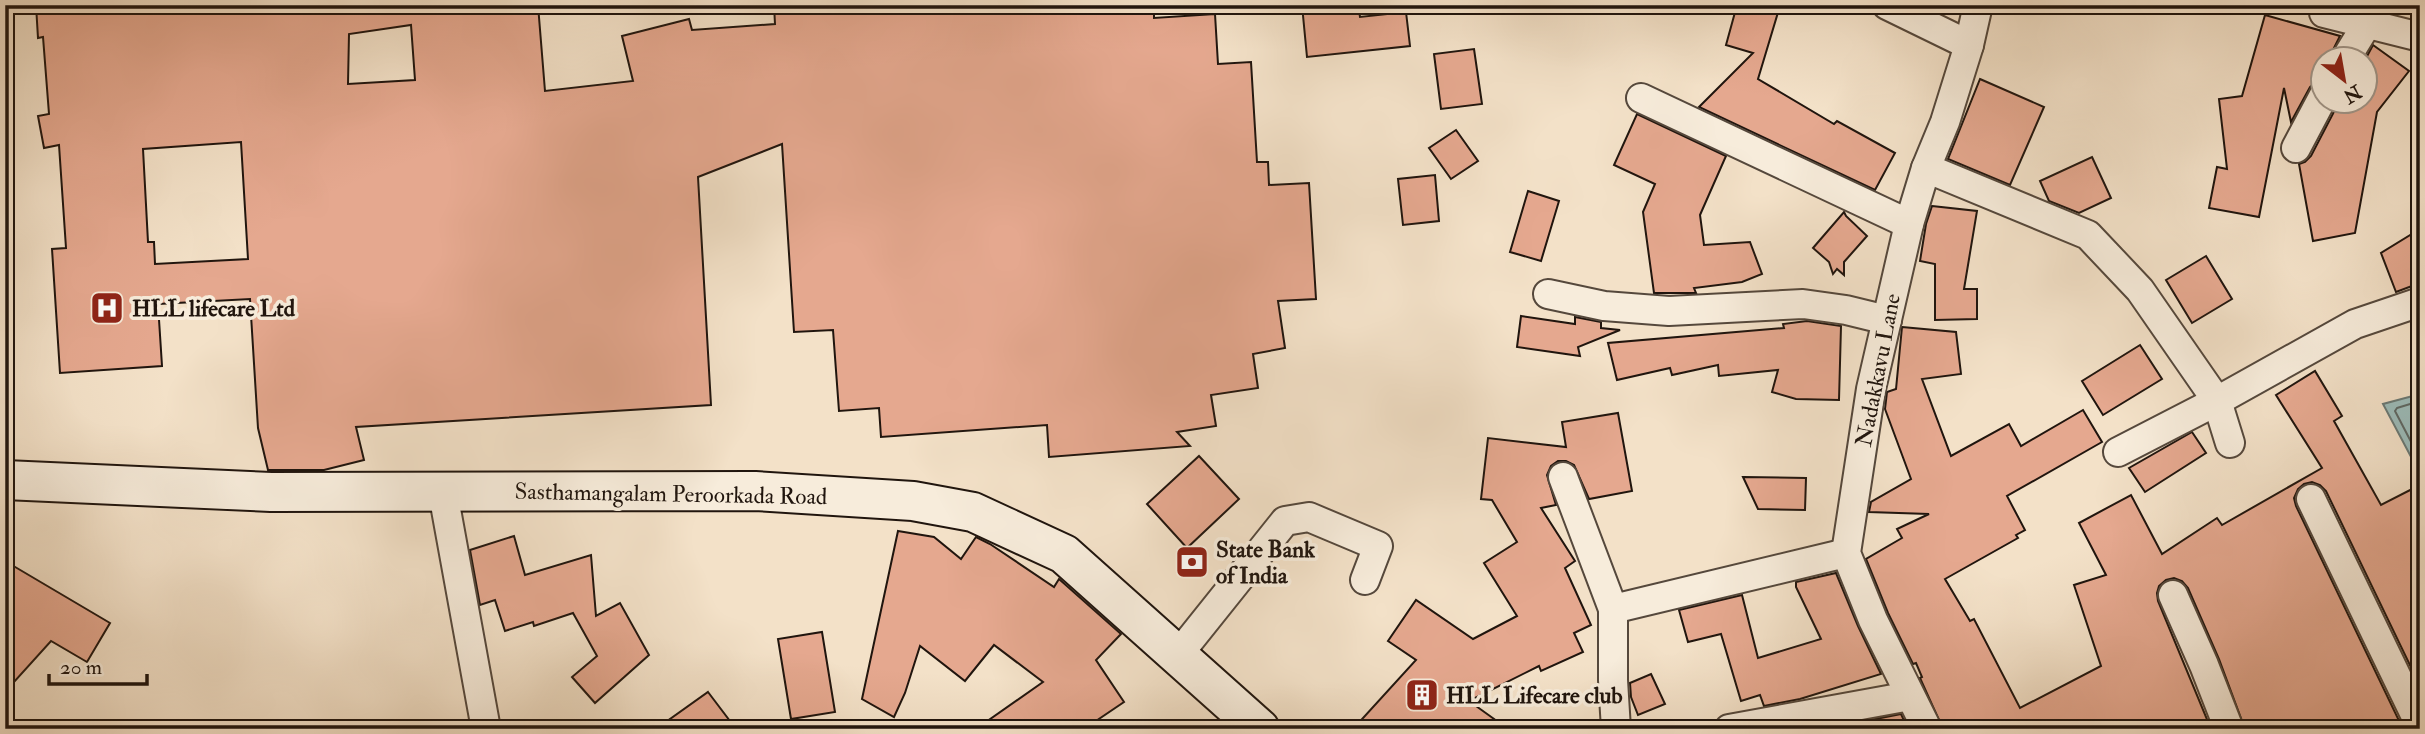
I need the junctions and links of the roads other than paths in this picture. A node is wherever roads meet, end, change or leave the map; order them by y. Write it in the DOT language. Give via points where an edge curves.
graph roads {
  1 [pos="1887,5"];
  2 [pos="1978,5"];
  3 [pos="2325,13"];
  4 [pos="2367,24"];
  5 [pos="2420,37"];
  6 [pos="1969,45"];
  7 [pos="2354,46"];
  8 [pos="1641,98"];
  9 [pos="2312,116"];
  10 [pos="2296,148"];
  11 [pos="1926,168"];
  12 [pos="1909,224"];
  13 [pos="1548,294"];
  14 [pos="2420,302"];
  15 [pos="1886,320"];
  16 [pos="2217,401"];
  17 [pos="2230,443"];
  18 [pos="2118,452"];
  19 [pos="1563,477"];
  20 [pos="5,480"];
  21 [pos="443,493"];
  22 [pos="2311,499"];
  23 [pos="1846,553"];
  24 [pos="1365,580"];
  25 [pos="2173,595"];
  26 [pos="1613,609"];
  27 [pos="1177,656"];
  28 [pos="1910,696"];
  29 [pos="2420,725"];
  30 [pos="486,729"];
  31 [pos="1260,729"];
  32 [pos="1616,729"];
  33 [pos="1729,729"];
  34 [pos="1927,729"];
  35 [pos="2229,729"];
  1 -- 6 [label="street"];
  2 -- 6 [label="street, Nadakkavu Lane"];
  3 -- 4 [label="street"];
  4 -- 5 [label="street"];
  4 -- 7 [label="street"];
  6 -- 11 [label="street, Nadakkavu Lane"];
  8 -- 12 [label="street"];
  9 -- 10 [label="street"];
  11 -- 12 [label="street, Nadakkavu Lane"];
  11 -- 16 [label="street" via="2088,235 2140,290"];
  12 -- 15 [label="street, Nadakkavu Lane"];
  13 -- 15 [label="street" via="1604,306 1669,311 1803,304"];
  14 -- 16 [label="street" via="2355,324"];
  15 -- 23 [label="street, Nadakkavu Lane"];
  16 -- 17 [label="street"];
  16 -- 18 [label="street"];
  19 -- 26 [label="street"];
  20 -- 21 [label="street, Sasthamangalam Peroorkada Road" via="271,492"];
  21 -- 27 [label="street, Sasthamangalam Peroorkada Road" via="755,491 913,501 973,512 1064,554"];
  21 -- 30 [label="street"];
  22 -- 29 [label="street"];
  23 -- 26 [label="street"];
  23 -- 28 [label="street"];
  24 -- 27 [label="street" via="1378,546 1309,517 1285,521"];
  25 -- 35 [label="street"];
  26 -- 32 [label="street"];
  27 -- 31 [label="street, Sasthamangalam Peroorkada Road"];
  28 -- 33 [label="street"];
  28 -- 34 [label="street"];
}
